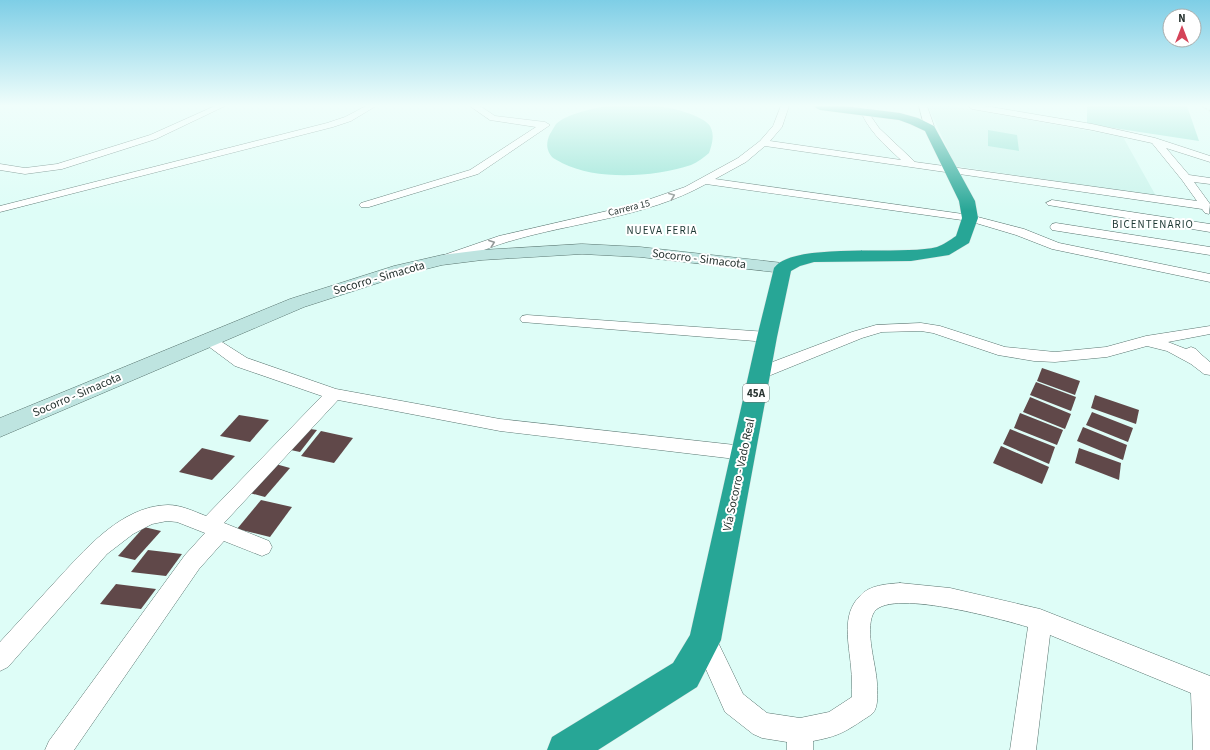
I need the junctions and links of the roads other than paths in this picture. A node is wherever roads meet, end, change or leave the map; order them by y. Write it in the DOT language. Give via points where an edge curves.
graph roads {
  1 [pos="138,141"];
  2 [pos="267,141"];
  3 [pos="522,141"];
  4 [pos="887,141"];
  5 [pos="936,141"];
  6 [pos="1155,141"];
  7 [pos="763,143"];
  8 [pos="1210,159"];
  9 [pos="911,163"];
  10 [pos="0,167"];
  11 [pos="949,169"];
  12 [pos="1186,178"];
  13 [pos="707,181"];
  14 [pos="1210,181"];
  15 [pos="1044,182"];
  16 [pos="1052,203"];
  17 [pos="1206,204"];
  18 [pos="365,205"];
  19 [pos="0,209"];
  20 [pos="970,218"];
  21 [pos="1056,226"];
  22 [pos="1210,228"];
  23 [pos="1056,246"];
  24 [pos="1210,250"];
  25 [pos="442,260"];
  26 [pos="783,268"];
  27 [pos="1210,278"];
  28 [pos="527,319"];
  29 [pos="1210,330"];
  30 [pos="1192,332"];
  31 [pos="767,337"];
  32 [pos="209,340"];
  33 [pos="1146,341"];
  34 [pos="1197,360"];
  35 [pos="1210,370"];
  36 [pos="760,373"];
  37 [pos="334,394"];
  38 [pos="0,428"];
  39 [pos="744,453"];
  40 [pos="215,528"];
  41 [pos="262,547"];
  42 [pos="1040,620"];
  43 [pos="705,640"];
  44 [pos="0,659"];
  45 [pos="1207,688"];
  46 [pos="800,740"];
  47 [pos="58,750"];
  48 [pos="565,750"];
  49 [pos="1023,750"];
  50 [pos="1206,750"];
  1 -- 10 [label="street" via="58,168 25,171"];
  2 -- 19 [label="street"];
  3 -- 18 [label="street" via="474,172"];
  4 -- 9 [label="street"];
  5 -- 11 [label="highway"];
  6 -- 8 [label="street"];
  6 -- 12 [label="street"];
  7 -- 9 [label="street"];
  7 -- 13 [label="street, Carrera 15" via="742,160"];
  9 -- 11 [label="street"];
  11 -- 15 [label="street"];
  11 -- 20 [label="highway" via="967,201"];
  12 -- 14 [label="street"];
  12 -- 17 [label="street"];
  13 -- 20 [label="street"];
  25 -- 13 [label="street, Carrera 15, one-way" via="503,239 670,198"];
  15 -- 16 [label="street"];
  15 -- 17 [label="street"];
  16 -- 21 [label="street"];
  16 -- 22 [label="street"];
  20 -- 23 [label="street" via="1020,232"];
  20 -- 26 [label="highway" via="963,239 943,251 910,256 814,257"];
  21 -- 23 [label="street"];
  21 -- 24 [label="street"];
  23 -- 27 [label="street"];
  25 -- 26 [label="street, Socorro - Simacota" via="482,255 582,250 640,252"];
  25 -- 32 [label="street, Socorro - Simacota" via="400,270 297,303"];
  26 -- 31 [label="highway, Vía Socorro - Vado Real / 45A"];
  28 -- 31 [label="street"];
  29 -- 30 [label="street"];
  30 -- 33 [label="street"];
  30 -- 34 [label="street" via="1185,343"];
  31 -- 36 [label="highway, Vía Socorro - Vado Real / 45A"];
  32 -- 37 [label="street" via="241,362"];
  32 -- 38 [label="street, Socorro - Simacota"];
  33 -- 34 [label="street" via="1172,348"];
  33 -- 36 [label="street" via="1099,353 1034,356 992,349 921,327 881,328 857,334"];
  34 -- 35 [label="street"];
  36 -- 39 [label="highway, Vía Socorro - Vado Real / 45A"];
  37 -- 39 [label="street" via="500,426"];
  37 -- 40 [label="street"];
  39 -- 43 [label="highway, Vía Socorro - Vado Real / 45A"];
  40 -- 41 [label="street"];
  40 -- 44 [label="street" via="170,512 144,519 100,548"];
  40 -- 47 [label="street"];
  42 -- 45 [label="street"];
  42 -- 46 [label="street" via="985,605 926,594 885,593 873,597 860,616 864,704 834,724"];
  42 -- 49 [label="street"];
  43 -- 46 [label="street" via="734,703 762,725"];
  43 -- 48 [label="highway, Vía Socorro - Vado Real / 45A" via="685,675"];
  45 -- 50 [label="street"];
}
